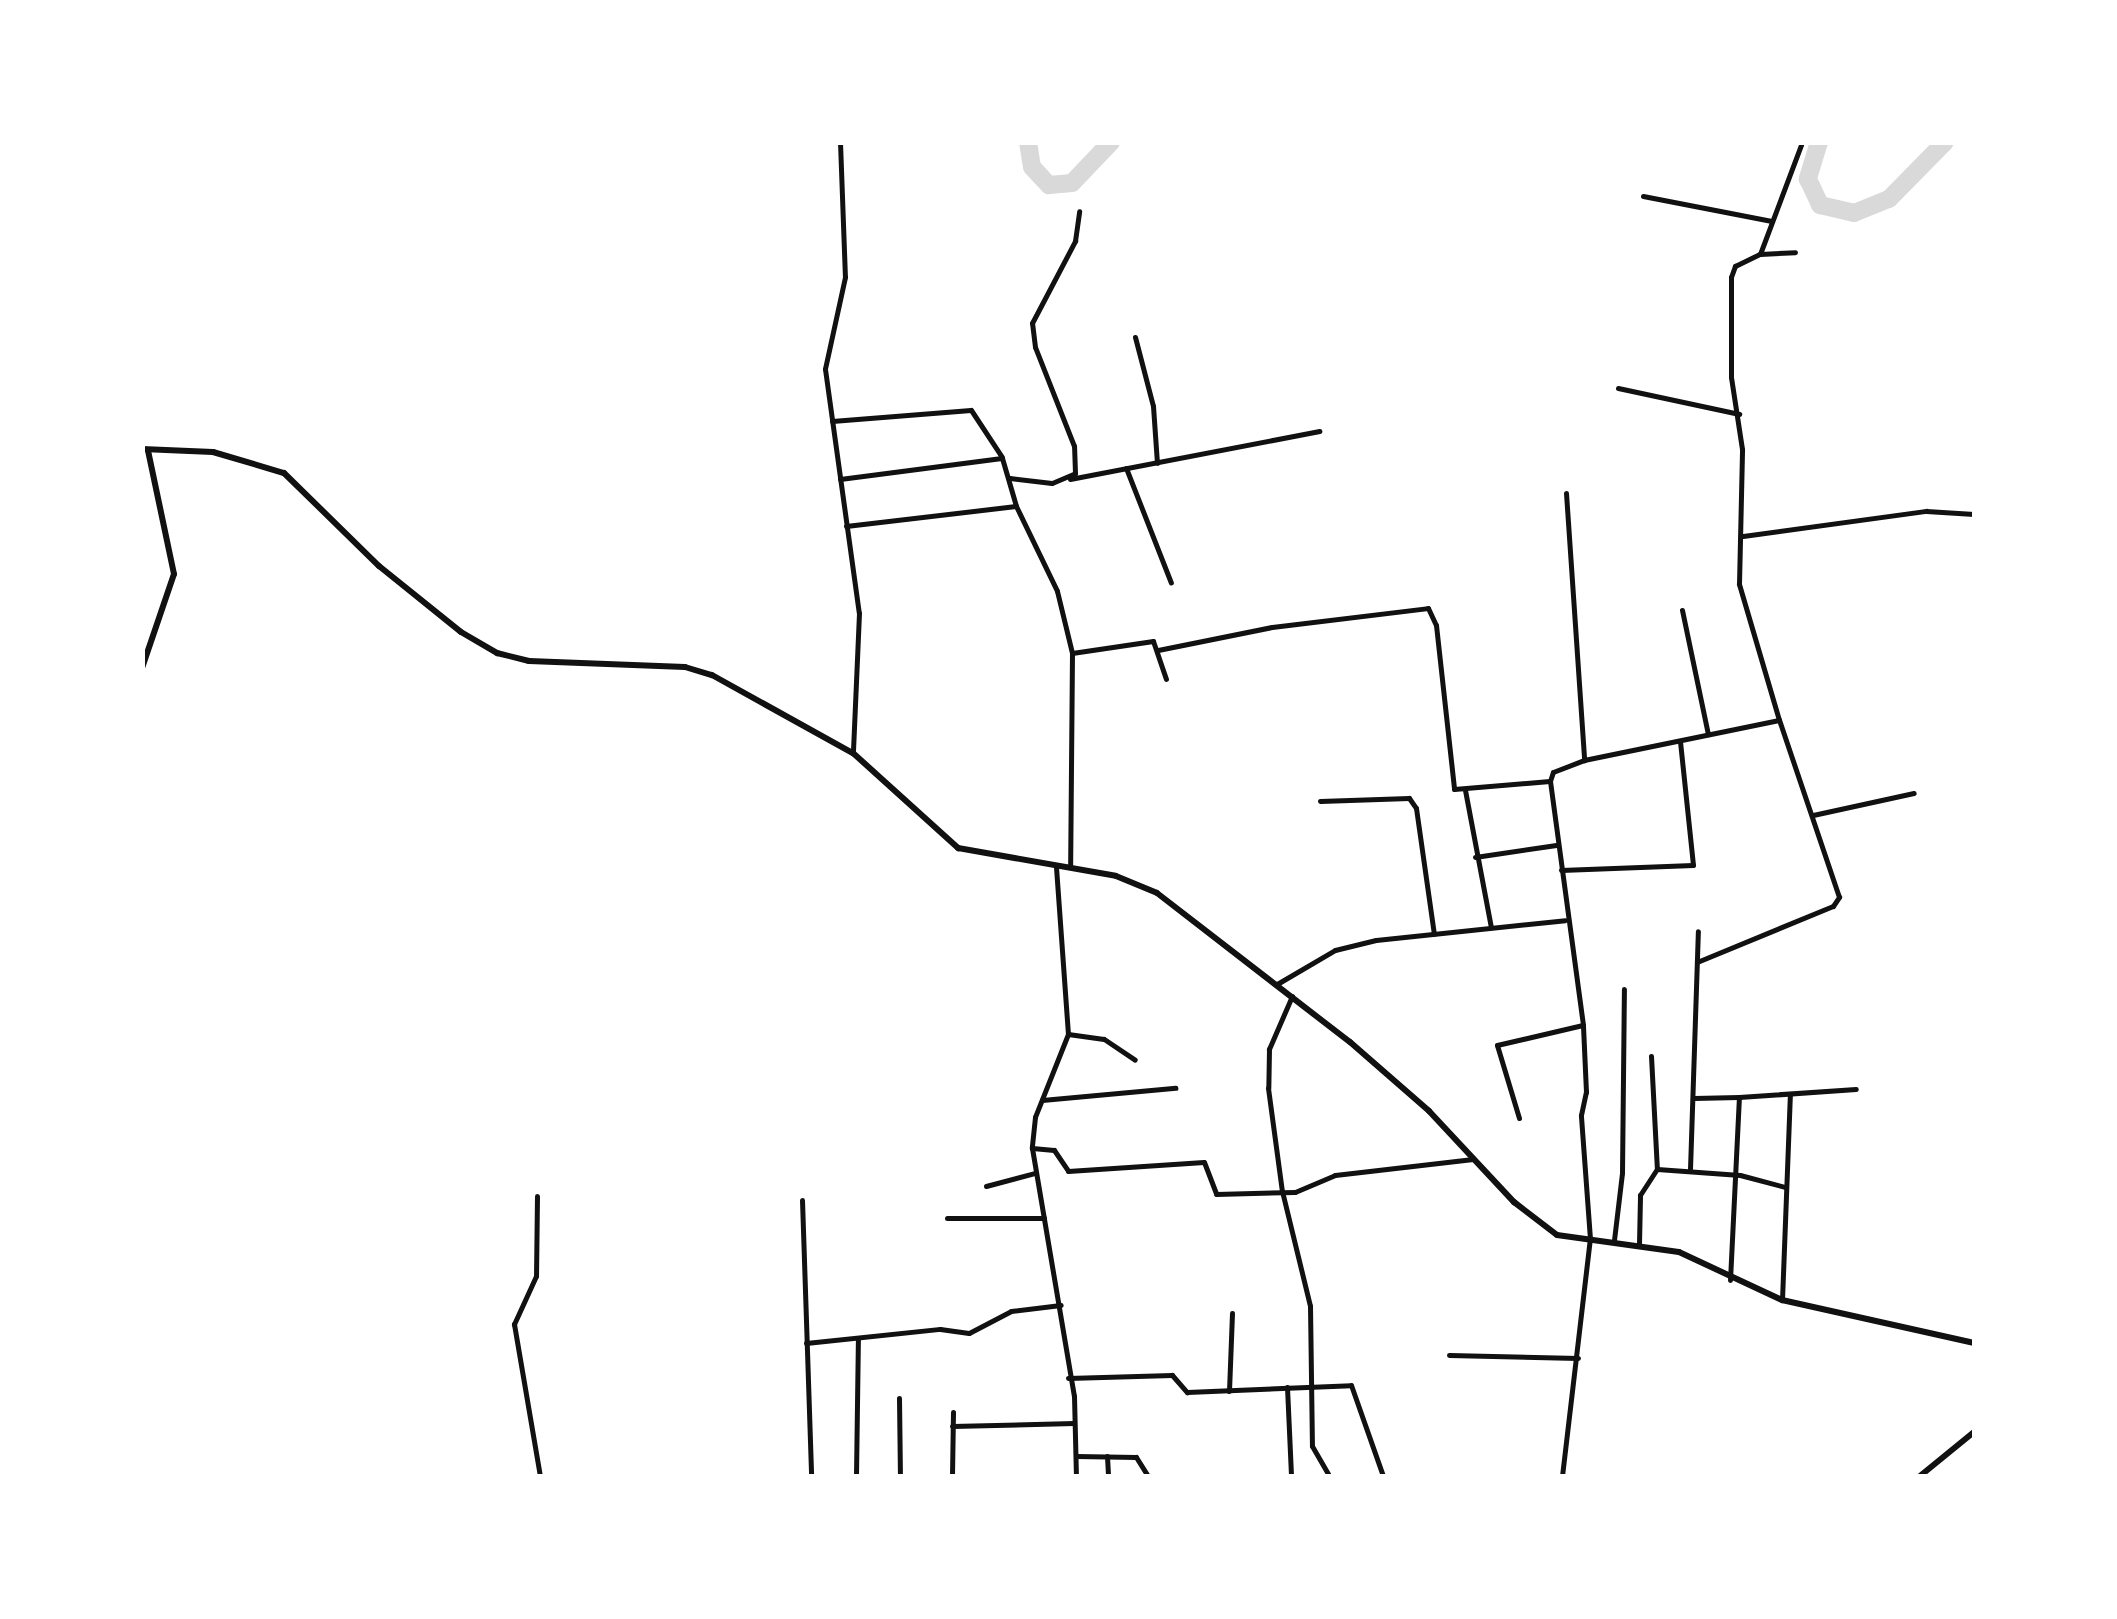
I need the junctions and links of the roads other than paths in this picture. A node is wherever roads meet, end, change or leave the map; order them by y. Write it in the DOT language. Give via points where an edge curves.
graph roads {
  1 [pos="840,142"];
  2 [pos="1802,142"];
  3 [pos="1643,196"];
  4 [pos="1078,210"];
  5 [pos="1772,220"];
  6 [pos="1795,252"];
  7 [pos="1760,254"];
  8 [pos="1135,337"];
  9 [pos="1618,388"];
  10 [pos="1739,414"];
  11 [pos="832,421"];
  12 [pos="1320,431"];
  13 [pos="145,450"];
  14 [pos="1002,458"];
  15 [pos="1157,462"];
  16 [pos="1126,468"];
  17 [pos="1010,478"];
  18 [pos="840,480"];
  19 [pos="1067,480"];
  20 [pos="1566,492"];
  21 [pos="1016,506"];
  22 [pos="1974,514"];
  23 [pos="846,526"];
  24 [pos="1742,536"];
  25 [pos="1171,582"];
  26 [pos="1682,610"];
  27 [pos="1158,650"];
  28 [pos="1072,652"];
  29 [pos="142,668"];
  30 [pos="1166,679"];
  31 [pos="1779,720"];
  32 [pos="1708,734"];
  33 [pos="1680,742"];
  34 [pos="853,753"];
  35 [pos="1584,760"];
  36 [pos="1550,782"];
  37 [pos="1466,790"];
  38 [pos="1914,792"];
  39 [pos="1320,801"];
  40 [pos="1813,815"];
  41 [pos="1557,845"];
  42 [pos="1474,857"];
  43 [pos="1056,867"];
  44 [pos="1070,867"];
  45 [pos="1560,870"];
  46 [pos="1565,920"];
  47 [pos="1491,927"];
  48 [pos="1698,931"];
  49 [pos="1434,934"];
  50 [pos="1697,962"];
  51 [pos="1277,984"];
  52 [pos="1624,989"];
  53 [pos="1292,996"];
  54 [pos="1583,1024"];
  55 [pos="1068,1034"];
  56 [pos="1651,1056"];
  57 [pos="1135,1060"];
  58 [pos="1175,1088"];
  59 [pos="1856,1089"];
  60 [pos="1790,1094"];
  61 [pos="1694,1098"];
  62 [pos="1739,1098"];
  63 [pos="1042,1100"];
  64 [pos="1519,1118"];
  65 [pos="1032,1148"];
  66 [pos="1476,1159"];
  67 [pos="1656,1168"];
  68 [pos="1690,1170"];
  69 [pos="1036,1173"];
  70 [pos="1740,1174"];
  71 [pos="986,1186"];
  72 [pos="1785,1186"];
  73 [pos="1282,1191"];
  74 [pos="537,1196"];
  75 [pos="802,1200"];
  76 [pos="947,1218"];
  77 [pos="1045,1218"];
  78 [pos="1590,1238"];
  79 [pos="1614,1240"];
  80 [pos="1638,1244"];
  81 [pos="1730,1280"];
  82 [pos="1782,1300"];
  83 [pos="1061,1305"];
  84 [pos="1232,1313"];
  85 [pos="858,1339"];
  86 [pos="1974,1342"];
  87 [pos="806,1343"];
  88 [pos="1448,1356"];
  89 [pos="1578,1358"];
  90 [pos="1068,1378"];
  91 [pos="1314,1385"];
  92 [pos="1287,1387"];
  93 [pos="1229,1391"];
  94 [pos="899,1398"];
  95 [pos="953,1412"];
  96 [pos="1074,1423"];
  97 [pos="952,1426"];
  98 [pos="1974,1432"];
  99 [pos="1076,1456"];
  100 [pos="1106,1456"];
  101 [pos="540,1476"];
  102 [pos="811,1476"];
  103 [pos="856,1476"];
  104 [pos="900,1476"];
  105 [pos="952,1476"];
  106 [pos="1076,1476"];
  107 [pos="1108,1476"];
  108 [pos="1148,1476"];
  109 [pos="1291,1476"];
  110 [pos="1328,1476"];
  111 [pos="1382,1476"];
  112 [pos="1562,1476"];
  113 [pos="1920,1476"];
  1 -- 11 [label="street" via="847,246 843,295 826,349"];
  2 -- 5 [label="street"];
  3 -- 5 [label="street"];
  4 -- 19 [label="street" via="1075,241 1032,323 1074,446 1075,473"];
  5 -- 7 [label="street"];
  6 -- 7 [label="street"];
  7 -- 10 [label="street" via="1736,266 1731,278 1731,377"];
  8 -- 15 [label="street" via="1153,406"];
  9 -- 10 [label="street"];
  10 -- 24 [label="street"];
  11 -- 14 [label="street" via="971,410"];
  11 -- 18 [label="street"];
  12 -- 15 [label="street"];
  13 -- 29 [label="street" via="174,574"];
  13 -- 34 [label="street" via="213,452 284,473 379,566 497,653 712,675"];
  14 -- 17 [label="street"];
  14 -- 18 [label="street"];
  15 -- 16 [label="street"];
  16 -- 19 [label="street"];
  16 -- 25 [label="street"];
  17 -- 19 [label="street"];
  17 -- 21 [label="street"];
  18 -- 23 [label="street"];
  20 -- 35 [label="street"];
  21 -- 23 [label="street"];
  21 -- 28 [label="street" via="1056,592"];
  22 -- 24 [label="street" via="1926,510"];
  23 -- 34 [label="street" via="859,613"];
  24 -- 31 [label="street" via="1742,607"];
  26 -- 32 [label="street"];
  27 -- 28 [label="street" via="1144,639"];
  27 -- 30 [label="street"];
  27 -- 37 [label="street" via="1272,627 1428,608 1436,626 1451,776 1454,789"];
  28 -- 44 [label="street"];
  31 -- 32 [label="street"];
  31 -- 40 [label="street"];
  32 -- 33 [label="street"];
  33 -- 35 [label="street"];
  33 -- 45 [label="street" via="1693,866"];
  34 -- 43 [label="street" via="958,848"];
  35 -- 36 [label="street" via="1554,772"];
  36 -- 37 [label="street"];
  36 -- 41 [label="street"];
  37 -- 42 [label="street"];
  38 -- 40 [label="street"];
  39 -- 49 [label="street" via="1408,798 1416,808"];
  40 -- 50 [label="street" via="1840,886 1833,906"];
  41 -- 42 [label="street"];
  41 -- 45 [label="street"];
  42 -- 47 [label="street"];
  43 -- 44 [label="street"];
  43 -- 55 [label="street"];
  44 -- 51 [label="street" via="1157,893"];
  45 -- 46 [label="street"];
  46 -- 47 [label="street"];
  46 -- 54 [label="street"];
  47 -- 49 [label="street"];
  48 -- 50 [label="street"];
  49 -- 51 [label="street" via="1336,950"];
  50 -- 61 [label="street"];
  51 -- 53 [label="street"];
  52 -- 79 [label="street" via="1622,1173"];
  53 -- 66 [label="street"];
  53 -- 73 [label="street" via="1268,1067"];
  54 -- 64 [label="street" via="1497,1045"];
  54 -- 78 [label="street" via="1586,1092 1580,1115"];
  55 -- 57 [label="street" via="1104,1038"];
  55 -- 63 [label="street"];
  56 -- 67 [label="street"];
  58 -- 63 [label="street"];
  59 -- 60 [label="street"];
  60 -- 62 [label="street"];
  60 -- 72 [label="street"];
  61 -- 62 [label="street"];
  61 -- 68 [label="street"];
  62 -- 70 [label="street"];
  63 -- 65 [label="street"];
  65 -- 69 [label="street"];
  65 -- 73 [label="street" via="1054,1150 1068,1170 1204,1162 1216,1194"];
  66 -- 73 [label="street" via="1336,1176"];
  66 -- 78 [label="street" via="1535,1222 1557,1235"];
  67 -- 68 [label="street"];
  67 -- 80 [label="street" via="1640,1195"];
  68 -- 70 [label="street"];
  69 -- 71 [label="street"];
  69 -- 77 [label="street"];
  70 -- 72 [label="street"];
  70 -- 81 [label="street"];
  72 -- 82 [label="street"];
  73 -- 91 [label="street" via="1310,1306"];
  74 -- 101 [label="street" via="536,1276 514,1324"];
  75 -- 87 [label="street"];
  76 -- 77 [label="street"];
  77 -- 83 [label="street"];
  78 -- 79 [label="street"];
  78 -- 89 [label="street"];
  79 -- 80 [label="street"];
  80 -- 81 [label="street" via="1680,1252"];
  81 -- 82 [label="street"];
  82 -- 86 [label="street"];
  83 -- 85 [label="street" via="1012,1310 969,1333 940,1329"];
  83 -- 90 [label="street"];
  84 -- 93 [label="street"];
  85 -- 87 [label="street"];
  85 -- 103 [label="street"];
  87 -- 102 [label="street"];
  88 -- 89 [label="street"];
  89 -- 112 [label="street"];
  90 -- 93 [label="street" via="1172,1375 1184,1391"];
  90 -- 96 [label="street"];
  91 -- 92 [label="street"];
  91 -- 110 [label="street" via="1312,1446"];
  91 -- 111 [label="street" via="1340,1383 1358,1391"];
  92 -- 93 [label="street"];
  92 -- 109 [label="street"];
  94 -- 104 [label="street"];
  95 -- 97 [label="street"];
  96 -- 97 [label="street"];
  96 -- 99 [label="street"];
  97 -- 105 [label="street"];
  98 -- 113 [label="street"];
  99 -- 100 [label="street"];
  99 -- 106 [label="street"];
  100 -- 107 [label="street"];
  100 -- 108 [label="street" via="1136,1458"];
}
